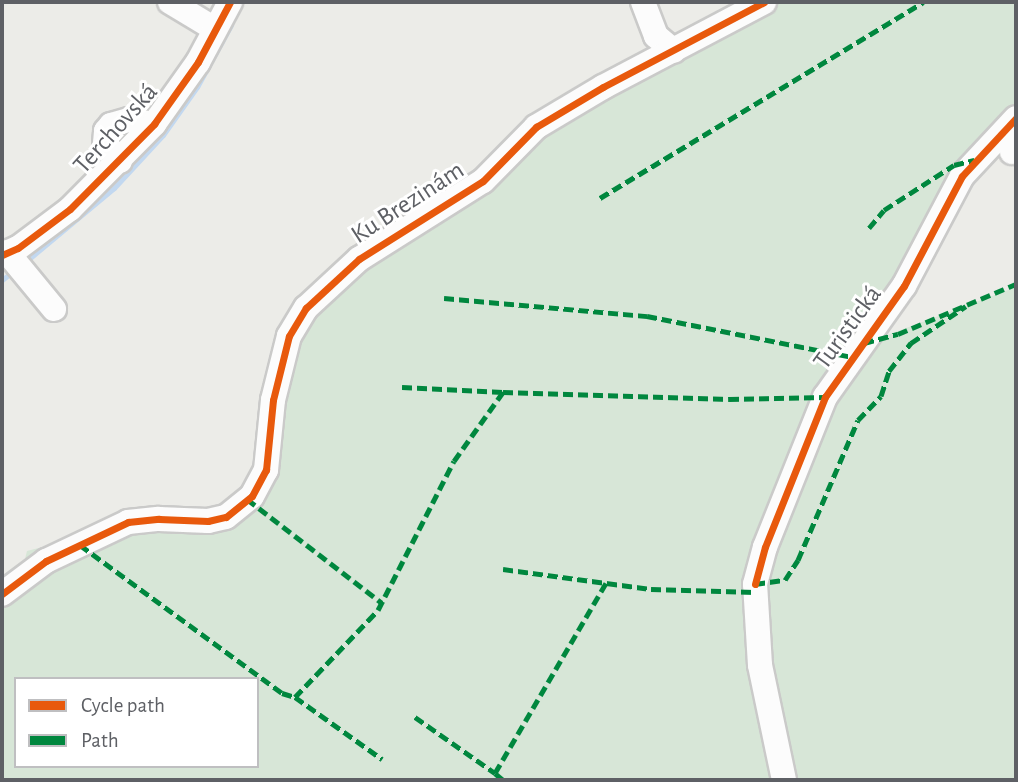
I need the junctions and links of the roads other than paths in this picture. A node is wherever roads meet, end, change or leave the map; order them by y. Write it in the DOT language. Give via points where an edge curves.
graph roads {
  1 [pos="170,2"];
  2 [pos="230,2"];
  3 [pos="643,2"];
  4 [pos="764,2"];
  5 [pos="215,30"];
  6 [pos="674,51"];
  7 [pos="1016,118"];
  8 [pos="12,260"];
  9 [pos="54,309"];
  10 [pos="2,594"];
  11 [pos="784,780"];
  1 -- 5 [label="street"];
  2 -- 5 [label="street, Terchovská"];
  3 -- 6 [label="street" via="656,36"];
  4 -- 6 [label="street, Ku Brezinám"];
  5 -- 8 [label="street, Terchovská" via="154,124 69,209 18,248"];
  6 -- 10 [label="street, Ku Brezinám" via="536,127 483,181 359,259 306,308 289,336 272,400 266,470 252,496 226,517 208,521 128,522 46,561"];
  7 -- 11 [label="street, Turistická" via="962,176 904,286 825,397 765,547 755,584 760,665"];
  8 -- 9 [label="street"];
}
